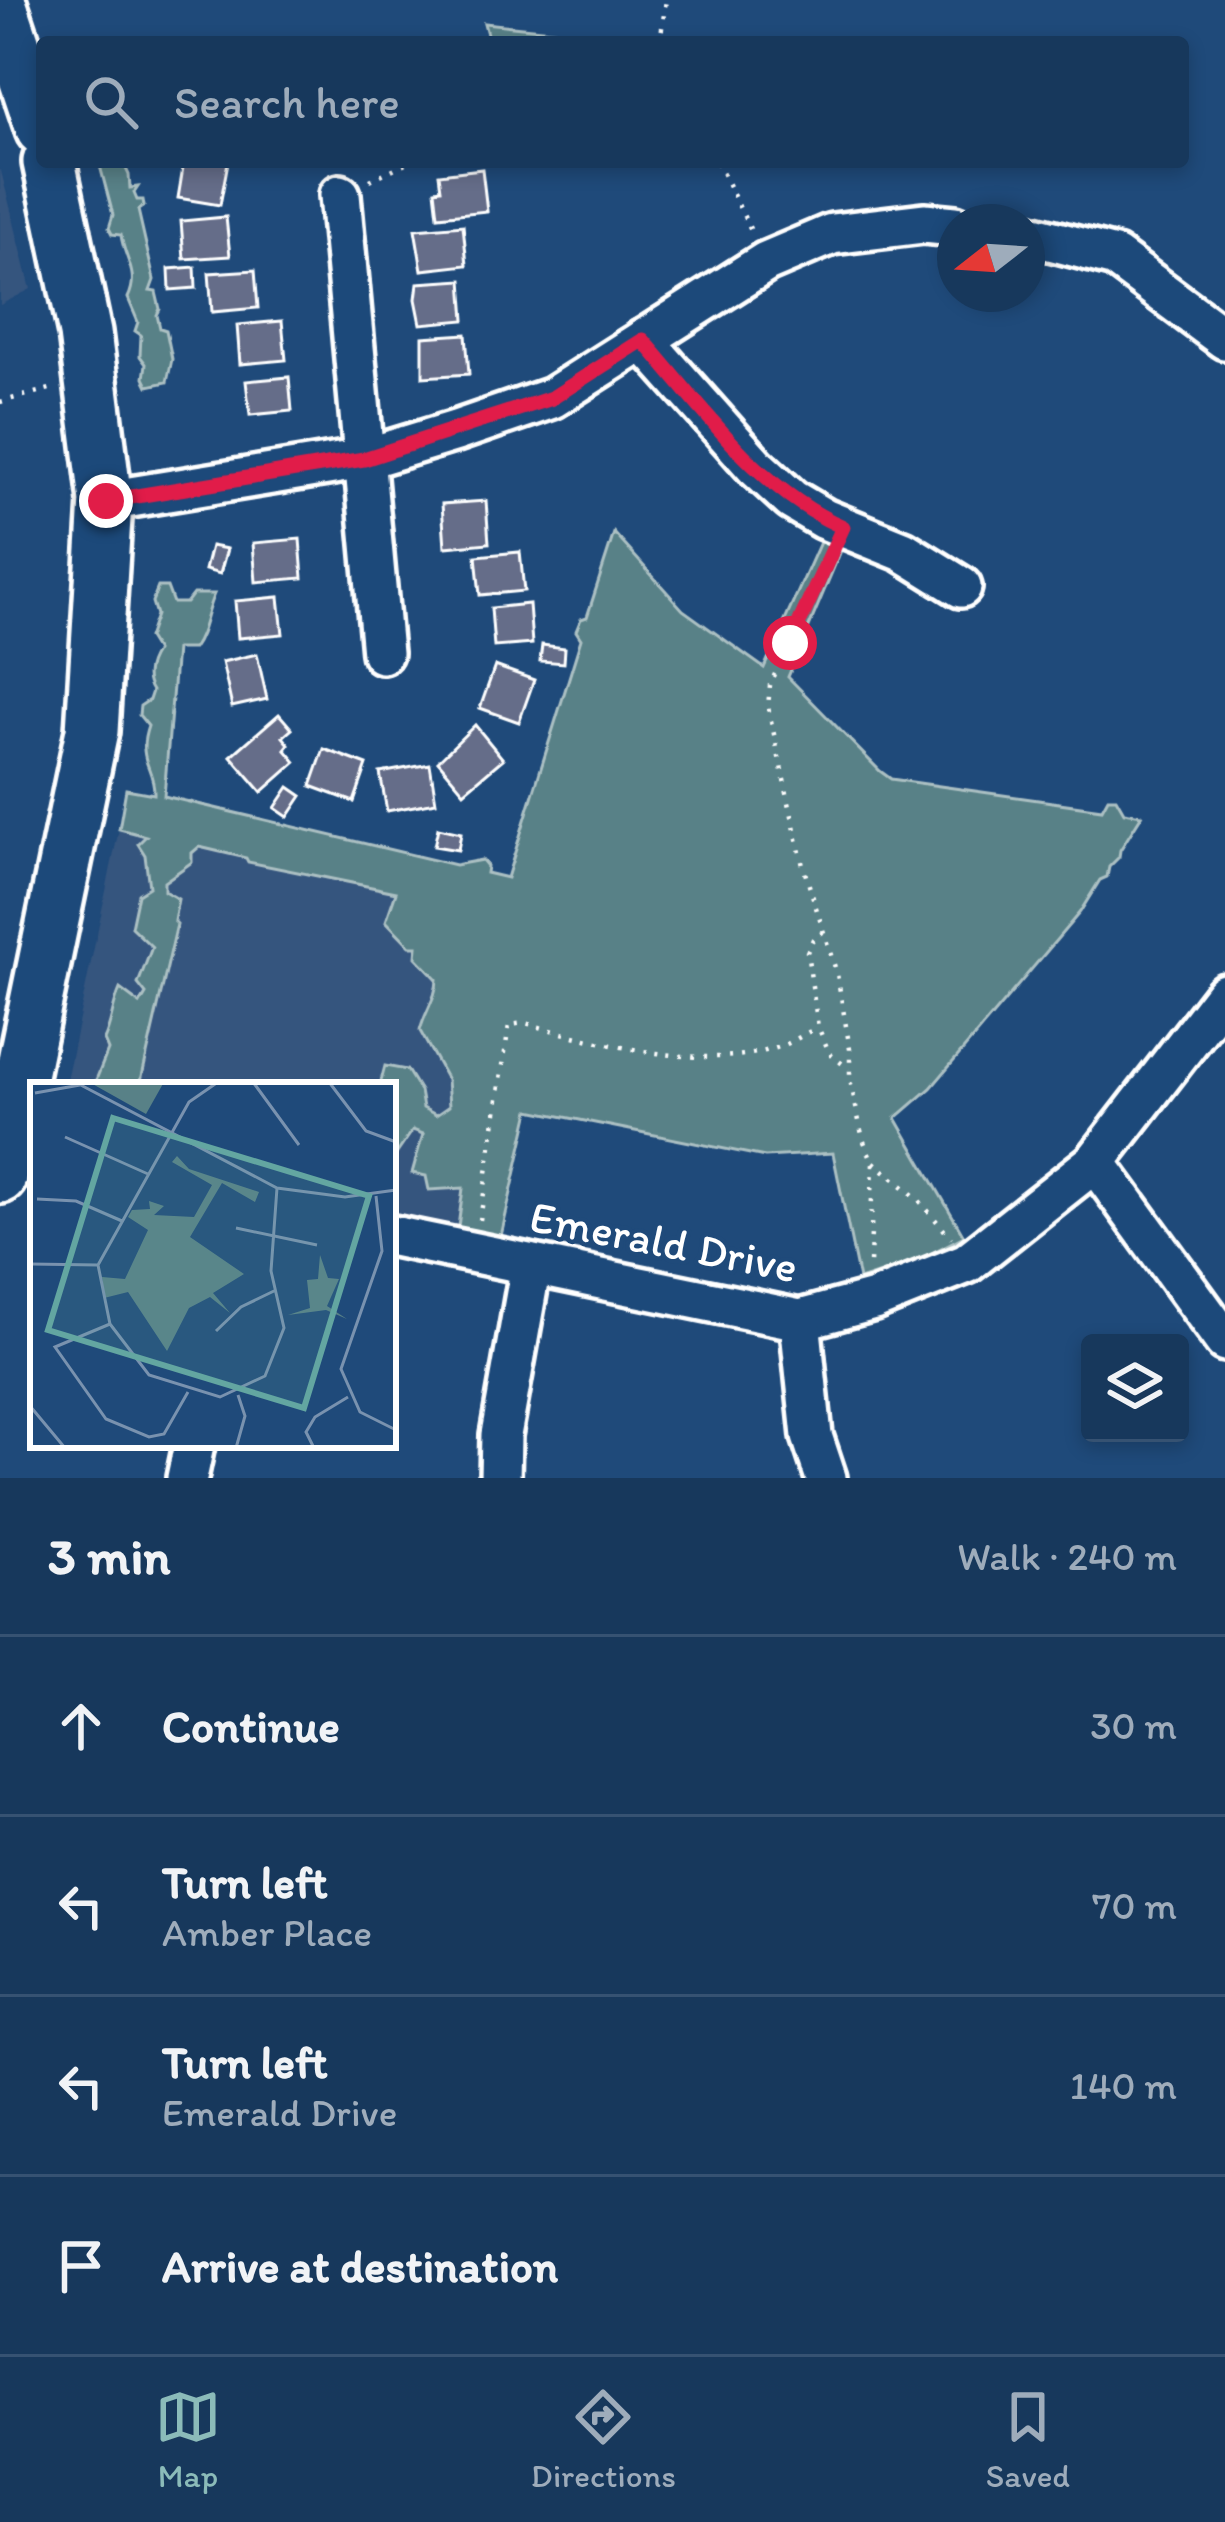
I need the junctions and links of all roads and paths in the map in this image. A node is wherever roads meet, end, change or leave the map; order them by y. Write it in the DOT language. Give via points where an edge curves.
graph roads {
  1 [pos="666,0"];
  2 [pos="0,3"];
  3 [pos="661,36"];
  4 [pos="36,111"];
  5 [pos="50,168"];
  6 [pos="396,168"];
  7 [pos="720,168"];
  8 [pos="340,195"];
  9 [pos="937,224"];
  10 [pos="1045,239"];
  11 [pos="766,262"];
  12 [pos="1225,339"];
  13 [pos="643,340"];
  14 [pos="50,389"];
  15 [pos="0,402"];
  16 [pos="364,459"];
  17 [pos="106,501"];
  18 [pos="843,527"];
  19 [pos="961,587"];
  20 [pos="382,653"];
  21 [pos="825,931"];
  22 [pos="1225,994"];
  23 [pos="818,1027"];
  24 [pos="849,1069"];
  25 [pos="10,1160"];
  26 [pos="873,1162"];
  27 [pos="1095,1162"];
  28 [pos="396,1238"];
  29 [pos="474,1253"];
  30 [pos="967,1263"];
  31 [pos="531,1265"];
  32 [pos="874,1300"];
  33 [pos="800,1320"];
  34 [pos="1225,1341"];
  35 [pos="193,1448"];
  36 [pos="188,1478"];
  37 [pos="500,1478"];
  38 [pos="826,1478"];
  1 -- 3 [label="path"];
  2 -- 4 [label="main road"];
  5 -- 17 [label="main road" via="85,333"];
  6 -- 8 [label="path"];
  7 -- 11 [label="path"];
  8 -- 16 [label="street"];
  9 -- 11 [label="street" via="832,234"];
  10 -- 12 [label="street" via="1115,257"];
  11 -- 13 [label="street"];
  13 -- 16 [label="street" via="552,398"];
  13 -- 18 [label="street" via="773,484"];
  14 -- 15 [label="path"];
  16 -- 17 [label="street"];
  16 -- 20 [label="street"];
  17 -- 25 [label="main road" via="92,731"];
  18 -- 19 [label="street"];
  18 -- 21 [label="path" via="768,696 803,866"];
  21 -- 23 [label="path" via="807,952"];
  21 -- 24 [label="path"];
  22 -- 27 [label="street, Emerald Drive"];
  23 -- 24 [label="path" via="830,1054"];
  23 -- 29 [label="path" via="773,1049 683,1057 509,1025"];
  24 -- 26 [label="path"];
  26 -- 30 [label="path" via="932,1214"];
  26 -- 32 [label="path"];
  27 -- 30 [label="street, Emerald Drive"];
  27 -- 34 [label="street"];
  28 -- 29 [label="street, Emerald Drive"];
  29 -- 31 [label="street, Emerald Drive"];
  30 -- 32 [label="street, Emerald Drive"];
  31 -- 33 [label="street, Emerald Drive"];
  31 -- 37 [label="street"];
  32 -- 33 [label="street, Emerald Drive"];
  33 -- 38 [label="street" via="812,1436"];
  35 -- 36 [label="street"];
}
